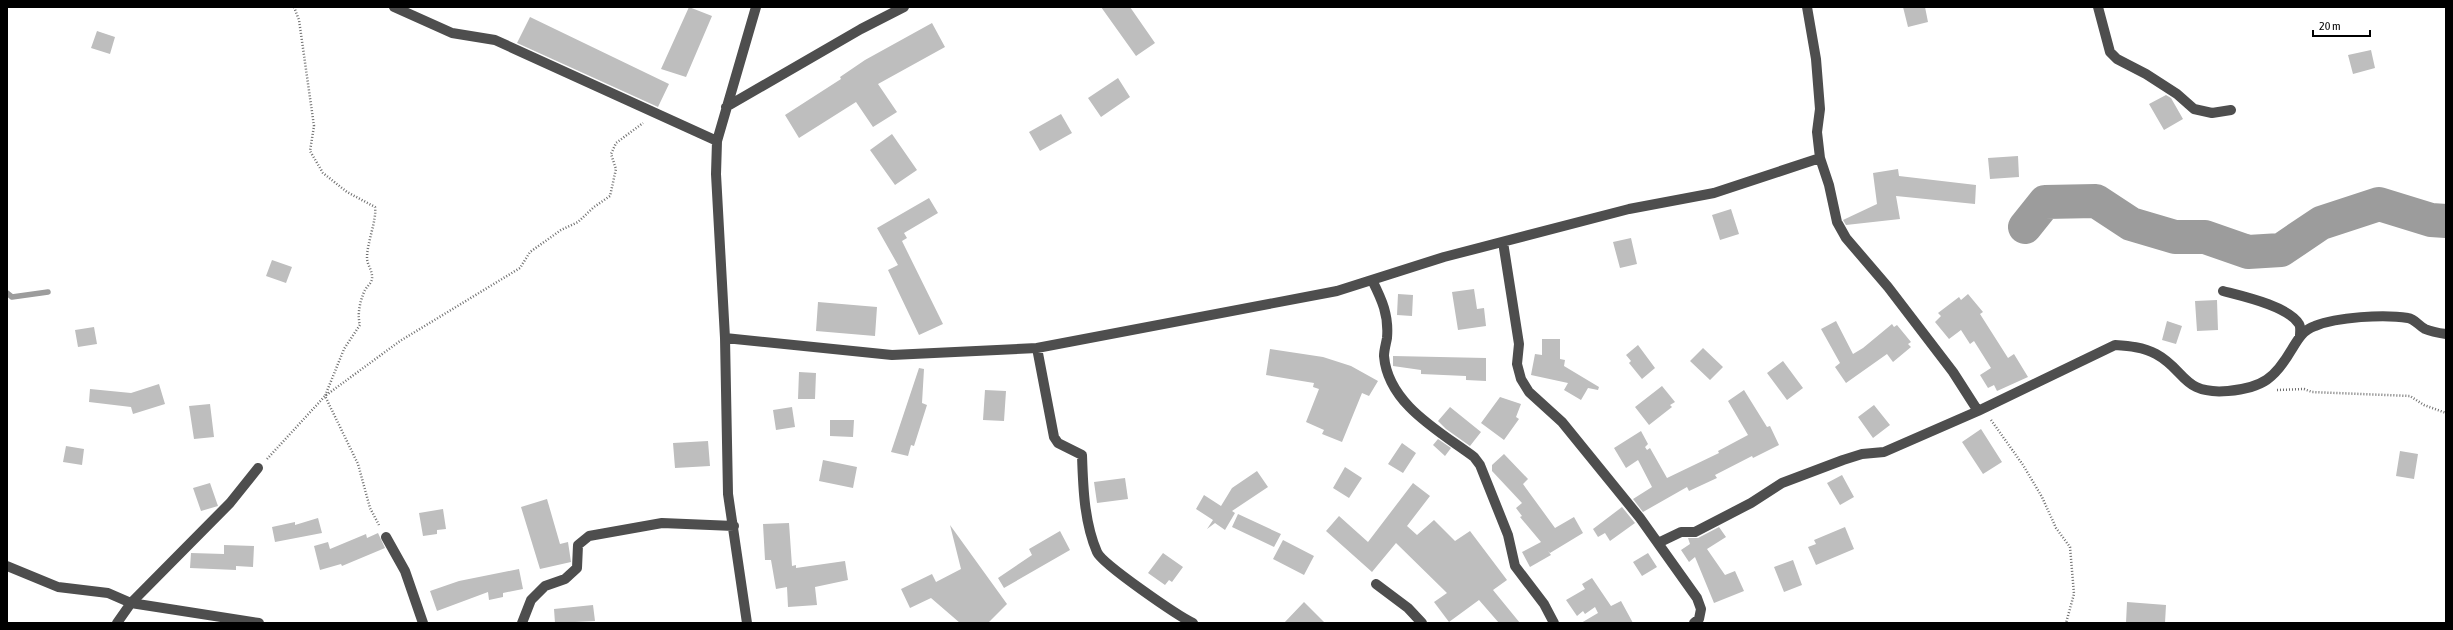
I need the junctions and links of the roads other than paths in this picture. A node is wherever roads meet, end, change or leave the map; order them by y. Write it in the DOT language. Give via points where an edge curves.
graph roads {
  1 [pos="394,7"];
  2 [pos="756,7"];
  3 [pos="904,7"];
  4 [pos="1807,7"];
  5 [pos="2098,7"];
  6 [pos="726,107"];
  7 [pos="2231,110"];
  8 [pos="717,141"];
  9 [pos="1820,158"];
  10 [pos="1503,242"];
  11 [pos="1372,280"];
  12 [pos="2223,291"];
  13 [pos="2446,334"];
  14 [pos="2300,336"];
  15 [pos="725,338"];
  16 [pos="1037,348"];
  17 [pos="1978,411"];
  18 [pos="258,468"];
  19 [pos="734,526"];
  20 [pos="386,537"];
  21 [pos="1658,543"];
  22 [pos="7,566"];
  23 [pos="1376,584"];
  24 [pos="131,603"];
  25 [pos="1699,622"];
  26 [pos="117,623"];
  27 [pos="259,623"];
  28 [pos="422,623"];
  29 [pos="522,623"];
  30 [pos="746,623"];
  31 [pos="1193,623"];
  32 [pos="1422,623"];
  33 [pos="1554,623"];
  1 -- 8 [label="street" via="452,32 495,40"];
  2 -- 6 [label="street"];
  3 -- 6 [label="street"];
  4 -- 9 [label="street" via="1820,102 1817,132"];
  5 -- 7 [label="street" via="2110,52 2117,59 2177,94 2194,109 2212,113"];
  6 -- 8 [label="street"];
  8 -- 15 [label="street" via="716,174"];
  9 -- 10 [label="street" via="1714,193 1629,209"];
  9 -- 17 [label="street" via="1837,222 1846,238 1888,287 1953,372"];
  10 -- 11 [label="street"];
  10 -- 21 [label="street" via="1519,344 1518,364 1521,379 1529,392 1562,422"];
  11 -- 16 [label="street" via="1303,298"];
  11 -- 33 [label="street" via="1388,319 1384,354 1386,370 1396,390 1414,413 1474,457 1480,465 1508,535 1516,566 1544,604"];
  12 -- 14 [label="street" via="2278,309 2300,325"];
  13 -- 14 [label="street" via="2424,329 2409,318 2377,317 2328,321 2307,329"];
  14 -- 17 [label="street" via="2282,367 2255,388 2226,392 2201,389 2190,384 2156,354 2129,346 2115,345"];
  15 -- 16 [label="street" via="892,355"];
  15 -- 19 [label="street" via="728,494"];
  16 -- 31 [label="street" via="1054,437 1058,443 1082,455 1088,516 1097,554 1131,582"];
  17 -- 21 [label="street" via="1884,452 1862,454 1782,483 1751,503 1695,532 1681,532"];
  18 -- 24 [label="street" via="230,503"];
  19 -- 29 [label="street" via="662,522 589,536 578,545 577,568 565,579 545,586 531,600"];
  19 -- 30 [label="street"];
  20 -- 28 [label="street" via="405,571"];
  21 -- 25 [label="street" via="1697,598 1701,609"];
  22 -- 24 [label="street" via="58,587 108,593"];
  23 -- 32 [label="street" via="1408,608"];
  24 -- 26 [label="street"];
  24 -- 27 [label="street"];
}
